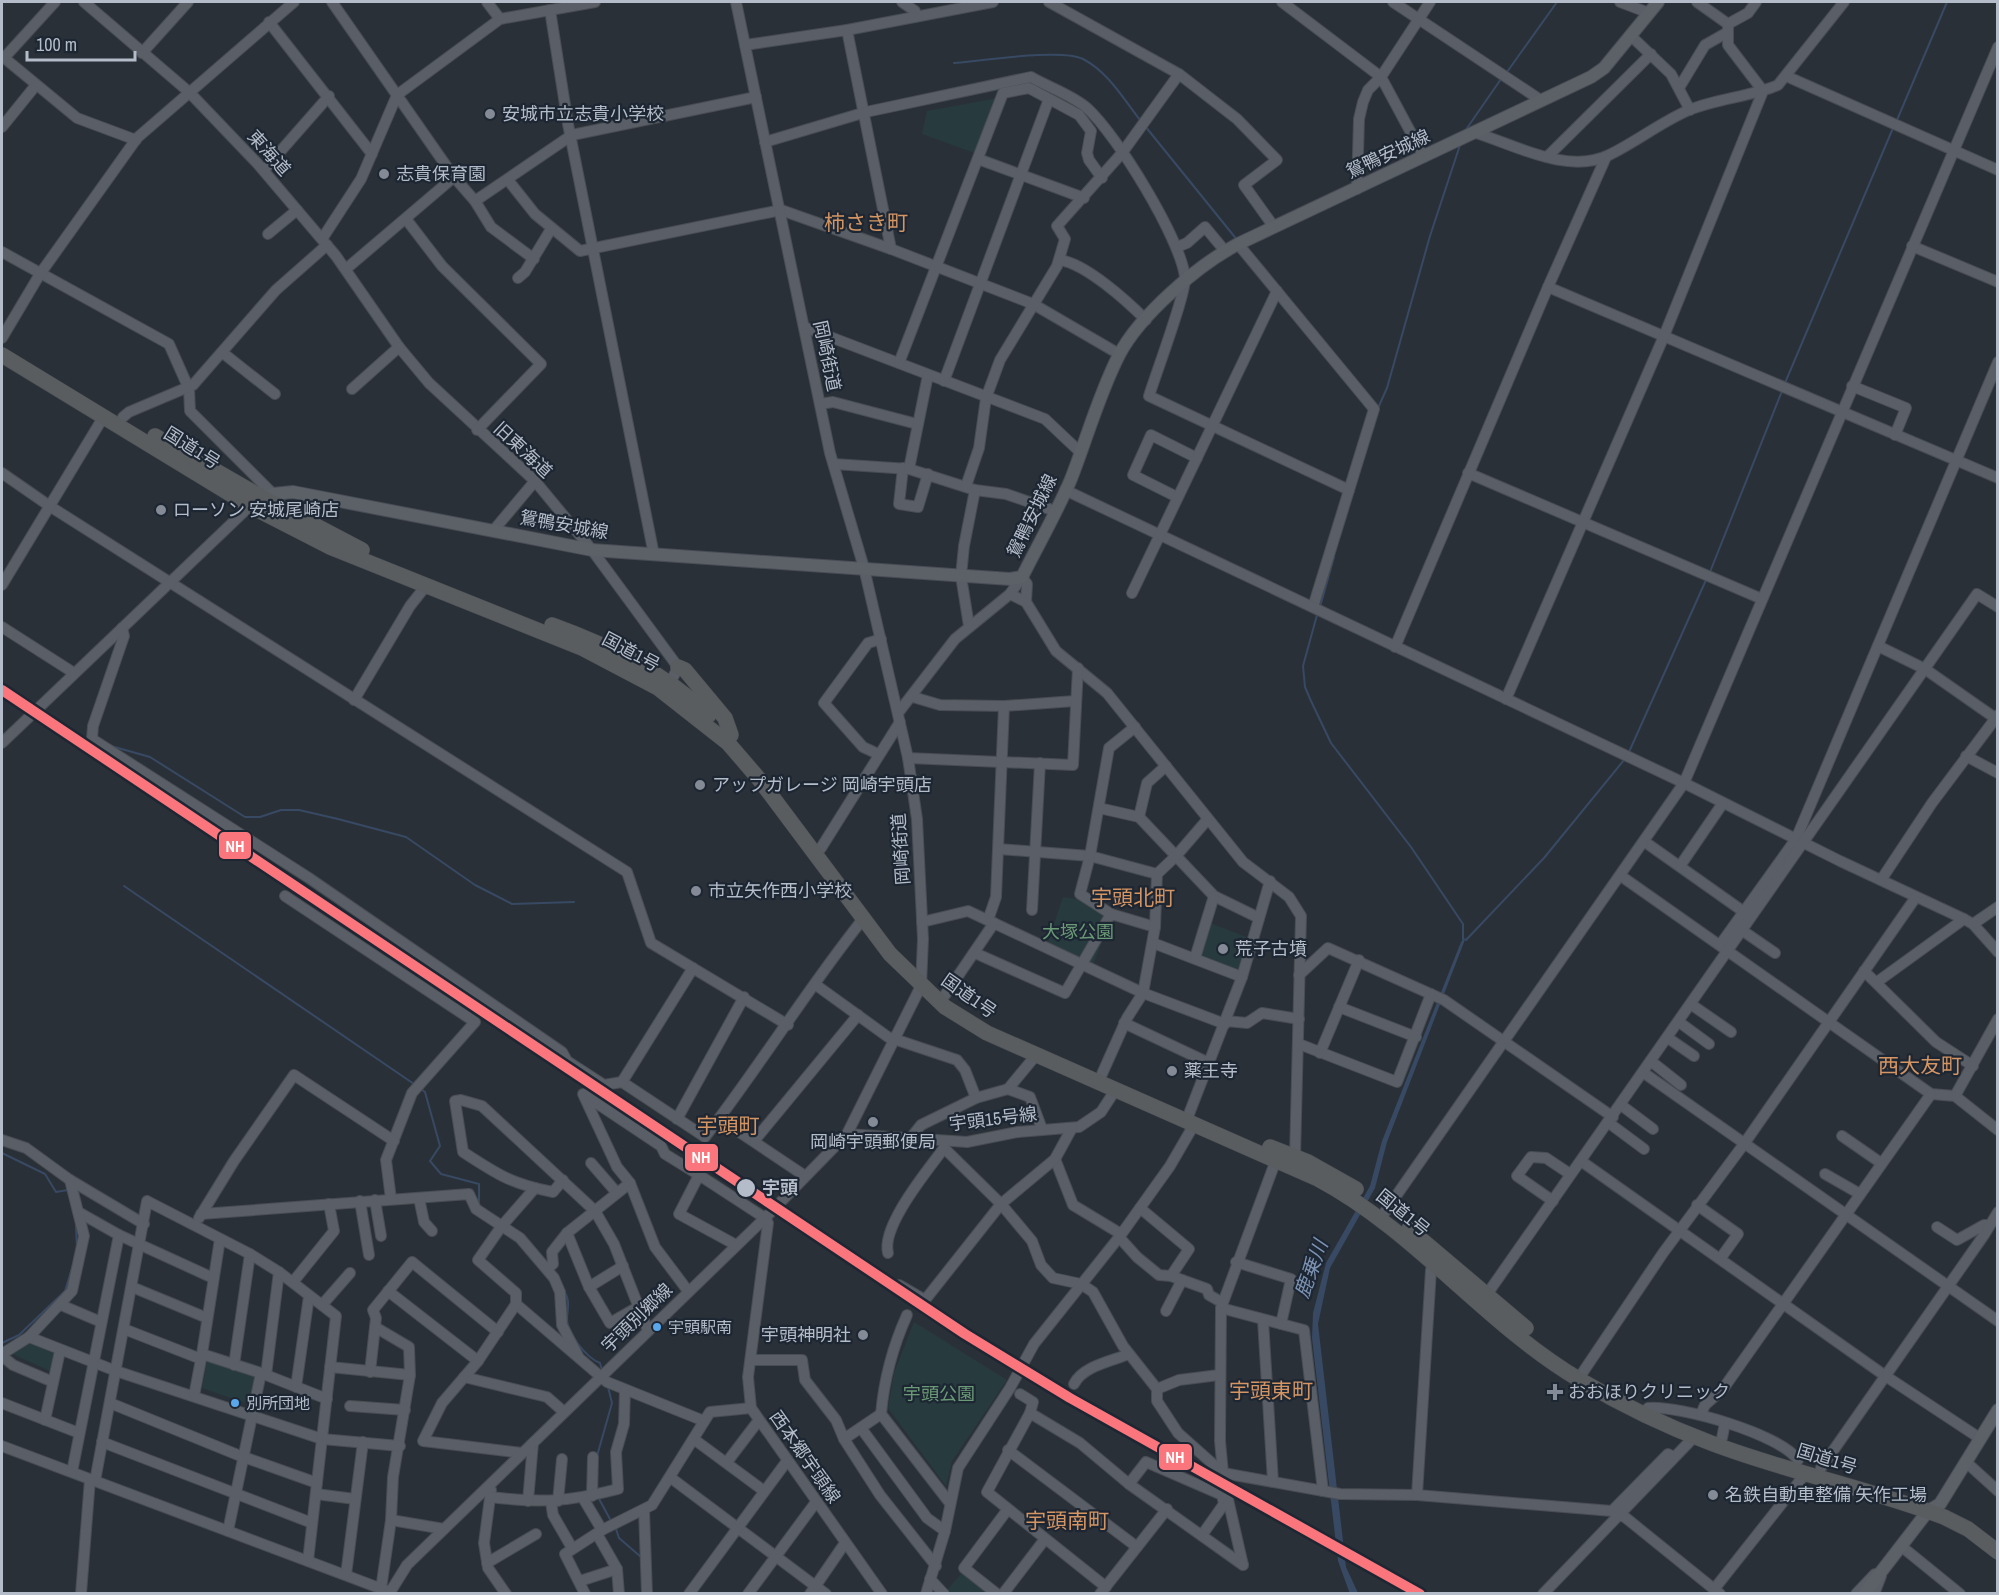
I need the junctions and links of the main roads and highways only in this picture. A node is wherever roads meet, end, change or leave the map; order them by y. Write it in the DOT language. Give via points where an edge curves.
graph roads {
  1 [pos="1658,2"];
  2 [pos="2,346"];
  3 [pos="2,355"];
  4 [pos="269,497"];
  5 [pos="250,506"];
  6 [pos="678,667"];
  7 [pos="668,689"];
  8 [pos="731,735"];
  9 [pos="922,980"];
  10 [pos="1192,1119"];
  11 [pos="1357,1195"];
  12 [pos="1383,1215"];
  13 [pos="1484,1298"];
  14 [pos="1998,1410"];
  15 [pos="1808,1467"];
  16 [pos="1934,1508"];
  17 [pos="1998,1539"];
  18 [pos="1998,1552"];
  19 [pos="1864,1593"];
  1 -- 4 [label="main road, 鴛鴨安城線" via="1604,68 1476,133 1238,244 1185,279 1119,354 1065,490 1022,577 592,550 292,492"];
  2 -- 4 [label="highway, 国道1号"];
  3 -- 5 [label="highway, 国道1号"];
  4 -- 5 [label="main road, 鴛鴨安城線"];
  4 -- 7 [label="highway, 国道1号" via="366,552 584,637 638,663"];
  5 -- 7 [label="highway, 国道1号" via="330,547 582,648"];
  6 -- 8 [label="highway" via="685,670 725,718"];
  7 -- 8 [label="highway, 国道1号"];
  7 -- 9 [label="highway, 国道1号" via="728,743 890,954"];
  8 -- 9 [label="highway, 国道1号"];
  9 -- 10 [label="highway, 国道1号" via="986,1021"];
  9 -- 10 [label="highway, 国道1号" via="945,1007 987,1033"];
  10 -- 11 [label="highway, 国道1号"];
  10 -- 11 [label="highway, 国道1号" via="1295,1157"];
  11 -- 12 [label="highway, 国道1号"];
  12 -- 13 [label="highway, 国道1号"];
  12 -- 13 [label="highway, 国道1号" via="1436,1264"];
  13 -- 15 [label="highway, 国道1号" via="1583,1372 1648,1408 1723,1431"];
  13 -- 15 [label="highway, 国道1号" via="1542,1354 1644,1416 1694,1437"];
  14 -- 16 [label="main road"];
  15 -- 16 [label="highway, 国道1号"];
  16 -- 17 [label="highway, 国道1号" via="1972,1520"];
  16 -- 18 [label="highway, 国道1号"];
  16 -- 19 [label="main road"];
}
